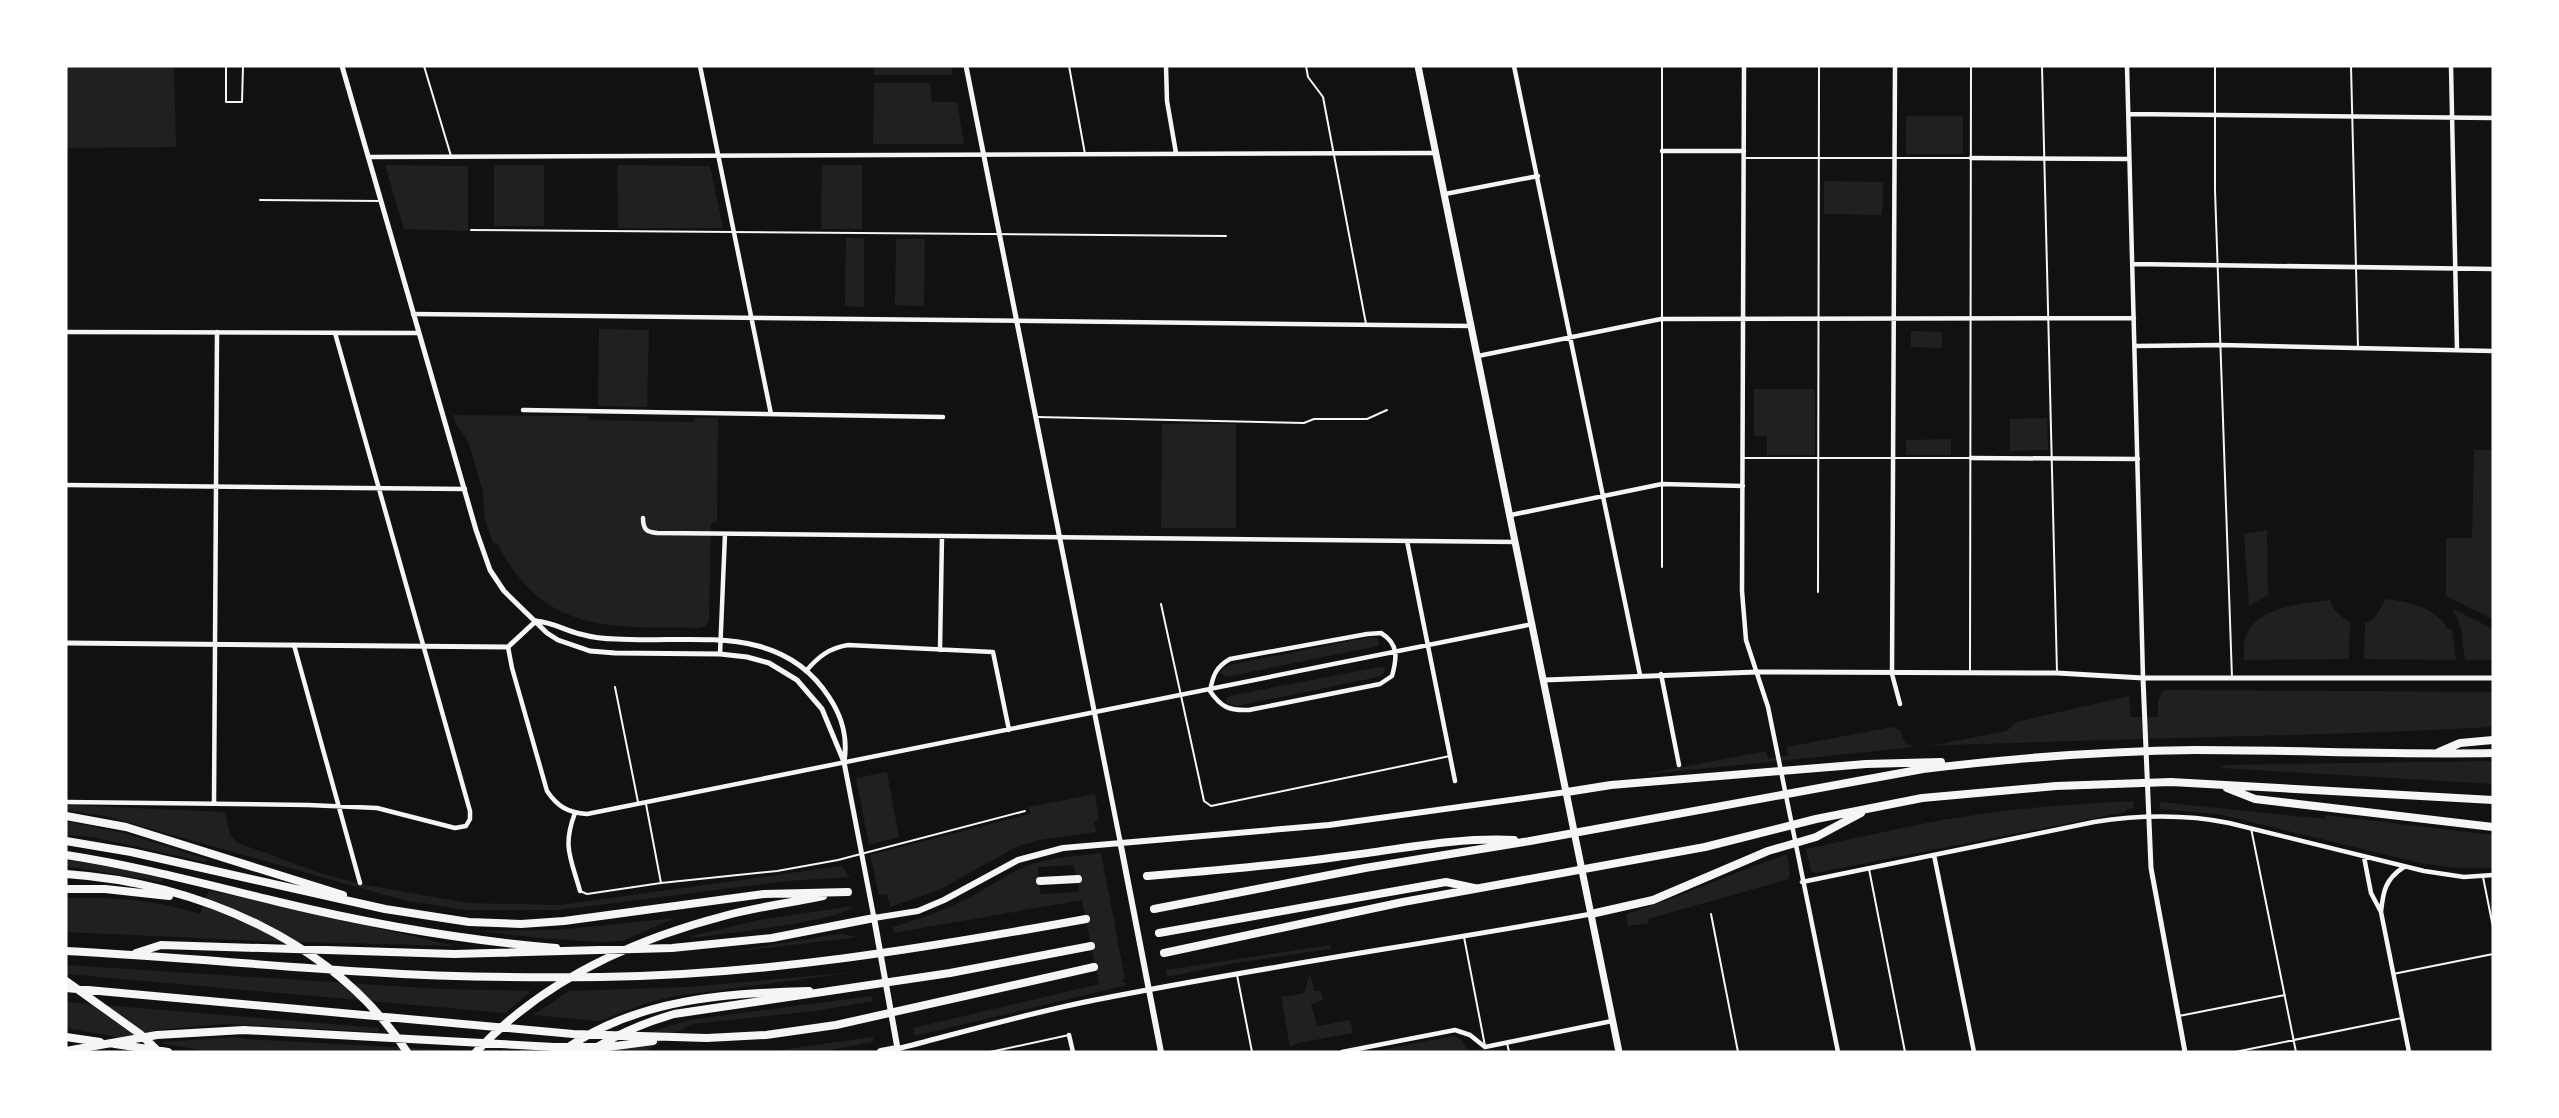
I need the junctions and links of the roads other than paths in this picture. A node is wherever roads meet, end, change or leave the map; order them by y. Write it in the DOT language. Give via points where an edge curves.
graph roads {
  1 [pos="226,66"];
  2 [pos="243,66"];
  3 [pos="342,66"];
  4 [pos="424,66"];
  5 [pos="700,66"];
  6 [pos="966,66"];
  7 [pos="1070,66"];
  8 [pos="1166,66"];
  9 [pos="1306,66"];
  10 [pos="1418,66"];
  11 [pos="1514,66"];
  12 [pos="1662,66"];
  13 [pos="1744,66"];
  14 [pos="1819,66"];
  15 [pos="1895,66"];
  16 [pos="1971,66"];
  17 [pos="2042,66"];
  18 [pos="2127,66"];
  19 [pos="2215,66"];
  20 [pos="2351,66"];
  21 [pos="2451,66"];
  22 [pos="2129,114"];
  23 [pos="2214,114"];
  24 [pos="2352,116"];
  25 [pos="2452,117"];
  26 [pos="2493,118"];
  27 [pos="1662,151"];
  28 [pos="1744,151"];
  29 [pos="1176,153"];
  30 [pos="1436,153"];
  31 [pos="984,154"];
  32 [pos="1085,154"];
  33 [pos="1334,154"];
  34 [pos="451,156"];
  35 [pos="718,156"];
  36 [pos="368,157"];
  37 [pos="1819,157"];
  38 [pos="1744,158"];
  39 [pos="1895,158"];
  40 [pos="1971,158"];
  41 [pos="2046,158"];
  42 [pos="2130,159"];
  43 [pos="1538,176"];
  44 [pos="1445,194"];
  45 [pos="260,200"];
  46 [pos="380,201"];
  47 [pos="471,230"];
  48 [pos="734,232"];
  49 [pos="1000,234"];
  50 [pos="1226,236"];
  51 [pos="2133,264"];
  52 [pos="2218,265"];
  53 [pos="2356,267"];
  54 [pos="2456,268"];
  55 [pos="2493,269"];
  56 [pos="412,314"];
  57 [pos="751,318"];
  58 [pos="1818,318"];
  59 [pos="1894,318"];
  60 [pos="1971,318"];
  61 [pos="2049,318"];
  62 [pos="2134,318"];
  63 [pos="1661,319"];
  64 [pos="1744,319"];
  65 [pos="1017,320"];
  66 [pos="1366,325"];
  67 [pos="1472,326"];
  68 [pos="66,332"];
  69 [pos="217,332"];
  70 [pos="335,333"];
  71 [pos="418,333"];
  72 [pos="1571,337"];
  73 [pos="2221,345"];
  74 [pos="2135,346"];
  75 [pos="2358,348"];
  76 [pos="2457,350"];
  77 [pos="2493,351"];
  78 [pos="1478,356"];
  79 [pos="523,410"];
  80 [pos="1387,410"];
  81 [pos="771,414"];
  82 [pos="943,417"];
  83 [pos="1037,417"];
  84 [pos="1744,458"];
  85 [pos="1818,458"];
  86 [pos="1893,458"];
  87 [pos="1971,458"];
  88 [pos="2053,458"];
  89 [pos="2138,459"];
  90 [pos="1662,484"];
  91 [pos="66,485"];
  92 [pos="216,486"];
  93 [pos="1743,486"];
  94 [pos="379,488"];
  95 [pos="465,489"];
  96 [pos="1603,497"];
  97 [pos="1511,515"];
  98 [pos="643,518"];
  99 [pos="724,534"];
  100 [pos="942,536"];
  101 [pos="1061,537"];
  102 [pos="1407,541"];
  103 [pos="1516,542"];
  104 [pos="1662,567"];
  105 [pos="1818,592"];
  106 [pos="1161,604"];
  107 [pos="536,621"];
  108 [pos="1533,624"];
  109 [pos="721,640"];
  110 [pos="66,643"];
  111 [pos="215,644"];
  112 [pos="294,645"];
  113 [pos="1428,645"];
  114 [pos="423,646"];
  115 [pos="508,646"];
  116 [pos="940,650"];
  117 [pos="1396,652"];
  118 [pos="720,654"];
  119 [pos="806,671"];
  120 [pos="1757,672"];
  121 [pos="2057,673"];
  122 [pos="1661,674"];
  123 [pos="1892,674"];
  124 [pos="1970,674"];
  125 [pos="1640,675"];
  126 [pos="2143,678"];
  127 [pos="2232,678"];
  128 [pos="2493,678"];
  129 [pos="1544,680"];
  130 [pos="615,687"];
  131 [pos="1210,691"];
  132 [pos="1181,696"];
  133 [pos="1900,704"];
  134 [pos="1095,713"];
  135 [pos="1008,730"];
  136 [pos="2493,740"];
  137 [pos="2493,753"];
  138 [pos="2434,754"];
  139 [pos="1450,756"];
  140 [pos="1987,761"];
  141 [pos="844,762"];
  142 [pos="1679,765"];
  143 [pos="1455,781"];
  144 [pos="2220,786"];
  145 [pos="1567,792"];
  146 [pos="2493,799"];
  147 [pos="66,802"];
  148 [pos="214,803"];
  149 [pos="646,803"];
  150 [pos="638,804"];
  151 [pos="340,806"];
  152 [pos="1867,810"];
  153 [pos="1025,811"];
  154 [pos="575,813"];
  155 [pos="66,816"];
  156 [pos="2148,817"];
  157 [pos="2493,826"];
  158 [pos="2251,828"];
  159 [pos="66,841"];
  160 [pos="1120,841"];
  161 [pos="1530,841"];
  162 [pos="66,855"];
  163 [pos="862,855"];
  164 [pos="1934,855"];
  165 [pos="2364,857"];
  166 [pos="2404,867"];
  167 [pos="1869,869"];
  168 [pos="66,874"];
  169 [pos="2493,875"];
  170 [pos="1147,876"];
  171 [pos="2483,876"];
  172 [pos="1078,879"];
  173 [pos="1040,881"];
  174 [pos="1802,882"];
  175 [pos="360,883"];
  176 [pos="661,884"];
  177 [pos="1479,888"];
  178 [pos="66,889"];
  179 [pos="580,891"];
  180 [pos="197,901"];
  181 [pos="385,909"];
  182 [pos="1154,909"];
  183 [pos="2381,912"];
  184 [pos="1591,914"];
  185 [pos="1711,914"];
  186 [pos="874,918"];
  187 [pos="1086,919"];
  188 [pos="2493,927"];
  189 [pos="1159,933"];
  190 [pos="1464,937"];
  191 [pos="1091,946"];
  192 [pos="66,951"];
  193 [pos="591,951"];
  194 [pos="1164,953"];
  195 [pos="132,954"];
  196 [pos="2493,954"];
  197 [pos="1094,967"];
  198 [pos="1236,973"];
  199 [pos="2393,974"];
  200 [pos="66,981"];
  201 [pos="66,988"];
  202 [pos="845,990"];
  203 [pos="1149,990"];
  204 [pos="2285,995"];
  205 [pos="2178,1016"];
  206 [pos="2402,1018"];
  207 [pos="1612,1021"];
  208 [pos="1069,1035"];
  209 [pos="66,1037"];
  210 [pos="672,1038"];
  211 [pos="2294,1040"];
  212 [pos="1507,1042"];
  213 [pos="1484,1049"];
  214 [pos="558,1050"];
  215 [pos="898,1050"];
  216 [pos="66,1051"];
  217 [pos="159,1052"];
  218 [pos="168,1052"];
  219 [pos="407,1052"];
  220 [pos="476,1052"];
  221 [pos="590,1052"];
  222 [pos="881,1052"];
  223 [pos="990,1052"];
  224 [pos="1073,1052"];
  225 [pos="1161,1052"];
  226 [pos="1252,1052"];
  227 [pos="1342,1052"];
  228 [pos="1509,1052"];
  229 [pos="1619,1052"];
  230 [pos="1738,1052"];
  231 [pos="1838,1052"];
  232 [pos="1905,1052"];
  233 [pos="1974,1052"];
  234 [pos="2185,1052"];
  235 [pos="2235,1052"];
  236 [pos="2296,1052"];
  237 [pos="2409,1052"];
  1 -- 2 [label="lane" via="226,102 242,102"];
  3 -- 36 [label="street"];
  4 -- 34 [label="lane"];
  5 -- 35 [label="street"];
  6 -- 31 [label="street"];
  7 -- 32 [label="lane"];
  8 -- 29 [label="street" via="1167,101"];
  9 -- 33 [label="lane" via="1308,77 1323,97"];
  10 -- 30 [label="main road"];
  11 -- 43 [label="street"];
  12 -- 27 [label="lane"];
  13 -- 28 [label="street"];
  14 -- 37 [label="lane"];
  15 -- 39 [label="street"];
  16 -- 40 [label="lane"];
  17 -- 41 [label="lane"];
  18 -- 22 [label="street"];
  19 -- 23 [label="lane"];
  20 -- 24 [label="lane"];
  21 -- 25 [label="street"];
  22 -- 23 [label="street"];
  22 -- 42 [label="street"];
  23 -- 24 [label="street"];
  23 -- 52 [label="lane"];
  24 -- 25 [label="street"];
  24 -- 53 [label="lane"];
  25 -- 26 [label="street"];
  25 -- 54 [label="street"];
  27 -- 28 [label="street"];
  27 -- 63 [label="lane"];
  28 -- 38 [label="street"];
  29 -- 32 [label="street"];
  29 -- 33 [label="street"];
  30 -- 33 [label="street"];
  30 -- 44 [label="main road"];
  31 -- 32 [label="street"];
  31 -- 35 [label="street"];
  31 -- 49 [label="street"];
  33 -- 66 [label="lane"];
  34 -- 35 [label="street"];
  34 -- 36 [label="street"];
  35 -- 48 [label="street"];
  36 -- 46 [label="street"];
  37 -- 38 [label="lane"];
  37 -- 39 [label="lane"];
  37 -- 58 [label="lane"];
  38 -- 64 [label="street"];
  39 -- 40 [label="lane"];
  39 -- 59 [label="street"];
  40 -- 41 [label="street"];
  40 -- 60 [label="lane"];
  41 -- 42 [label="street"];
  41 -- 61 [label="lane"];
  42 -- 51 [label="street"];
  43 -- 44 [label="street"];
  43 -- 72 [label="street"];
  44 -- 67 [label="main road"];
  45 -- 46 [label="lane"];
  46 -- 56 [label="street"];
  47 -- 48 [label="lane"];
  48 -- 49 [label="lane"];
  48 -- 57 [label="street"];
  49 -- 50 [label="lane"];
  49 -- 65 [label="street"];
  51 -- 52 [label="street"];
  51 -- 62 [label="street"];
  52 -- 53 [label="street"];
  52 -- 73 [label="lane"];
  53 -- 54 [label="street"];
  53 -- 75 [label="lane"];
  54 -- 55 [label="street"];
  54 -- 76 [label="street"];
  56 -- 57 [label="street"];
  56 -- 71 [label="street"];
  57 -- 65 [label="street"];
  57 -- 81 [label="street"];
  58 -- 59 [label="street"];
  58 -- 64 [label="street"];
  58 -- 85 [label="lane"];
  59 -- 60 [label="street"];
  59 -- 86 [label="street"];
  60 -- 61 [label="street"];
  60 -- 87 [label="lane"];
  61 -- 62 [label="street"];
  61 -- 88 [label="lane"];
  62 -- 74 [label="street"];
  63 -- 64 [label="street"];
  63 -- 72 [label="street"];
  63 -- 90 [label="lane"];
  64 -- 84 [label="street"];
  65 -- 66 [label="street"];
  65 -- 83 [label="street"];
  66 -- 67 [label="street"];
  67 -- 78 [label="main road"];
  68 -- 69 [label="street"];
  69 -- 70 [label="street"];
  69 -- 92 [label="street"];
  70 -- 71 [label="street"];
  70 -- 94 [label="street"];
  71 -- 95 [label="street"];
  72 -- 78 [label="street"];
  72 -- 96 [label="street"];
  73 -- 74 [label="street"];
  73 -- 75 [label="street"];
  73 -- 127 [label="lane"];
  74 -- 89 [label="street"];
  75 -- 76 [label="street"];
  76 -- 77 [label="street"];
  78 -- 97 [label="main road"];
  79 -- 81 [label="street"];
  80 -- 83 [label="lane" via="1367,419 1314,418 1304,423"];
  81 -- 82 [label="street"];
  83 -- 101 [label="street"];
  84 -- 85 [label="lane"];
  84 -- 93 [label="street"];
  85 -- 86 [label="lane"];
  85 -- 105 [label="lane"];
  86 -- 87 [label="lane"];
  86 -- 123 [label="street"];
  87 -- 88 [label="street"];
  87 -- 124 [label="lane"];
  88 -- 89 [label="street"];
  88 -- 121 [label="lane"];
  89 -- 126 [label="street"];
  90 -- 93 [label="street"];
  90 -- 96 [label="street"];
  90 -- 104 [label="lane"];
  91 -- 92 [label="street"];
  92 -- 94 [label="street"];
  92 -- 111 [label="street"];
  93 -- 120 [label="street" via="1743,609 1746,640"];
  94 -- 95 [label="street"];
  94 -- 114 [label="street"];
  95 -- 107 [label="street" via="490,570 504,591"];
  96 -- 97 [label="street"];
  96 -- 125 [label="street"];
  97 -- 103 [label="main road"];
  98 -- 99 [label="street" via="644,528 651,532"];
  99 -- 100 [label="street"];
  99 -- 109 [label="street"];
  100 -- 101 [label="street"];
  100 -- 116 [label="street"];
  101 -- 102 [label="street"];
  101 -- 134 [label="street"];
  102 -- 103 [label="street"];
  102 -- 113 [label="street"];
  103 -- 108 [label="main road"];
  106 -- 132 [label="lane"];
  107 -- 109 [label="street" via="551,622 592,637"];
  107 -- 115 [label="street"];
  107 -- 118 [label="street" via="558,640 590,651"];
  108 -- 113 [label="street"];
  108 -- 129 [label="main road"];
  109 -- 118 [label="street"];
  109 -- 119 [label="street" via="775,650"];
  110 -- 111 [label="street"];
  111 -- 112 [label="street"];
  111 -- 148 [label="street"];
  112 -- 114 [label="street"];
  112 -- 151 [label="street"];
  113 -- 117 [label="street"];
  113 -- 139 [label="street"];
  114 -- 115 [label="street"];
  114 -- 151 [label="street" via="470,819 466,826 455,828 377,808"];
  115 -- 154 [label="street" via="545,786 560,807"];
  116 -- 119 [label="street" via="848,645 823,653"];
  116 -- 135 [label="street" via="993,652"];
  117 -- 131 [label="street"];
  117 -- 131 [label="street" via="1390,639 1381,633 1230,659 1212,675"];
  117 -- 131 [label="street" via="1392,676 1380,684 1233,711 1221,706"];
  118 -- 141 [label="street" via="769,663 797,680 822,710"];
  119 -- 141 [label="street" via="822,686 842,720 847,744"];
  120 -- 122 [label="street"];
  120 -- 123 [label="street"];
  120 -- 174 [label="street" via="1776,744"];
  121 -- 124 [label="street"];
  121 -- 126 [label="street"];
  122 -- 125 [label="street"];
  122 -- 142 [label="street"];
  123 -- 124 [label="street"];
  123 -- 133 [label="street"];
  125 -- 129 [label="street"];
  126 -- 127 [label="street"];
  126 -- 156 [label="street"];
  127 -- 128 [label="street"];
  129 -- 145 [label="main road"];
  130 -- 150 [label="lane"];
  131 -- 132 [label="street"];
  132 -- 134 [label="street"];
  132 -- 139 [label="lane" via="1204,801 1211,806"];
  134 -- 135 [label="street"];
  134 -- 160 [label="street"];
  135 -- 141 [label="street"];
  136 -- 138 [label="highway" via="2460,743"];
  137 -- 138 [label="highway"];
  138 -- 140 [label="highway" via="2193,750"];
  139 -- 143 [label="street"];
  140 -- 145 [label="highway" via="1866,764"];
  140 -- 161 [label="highway" via="1923,769"];
  141 -- 149 [label="street"];
  141 -- 163 [label="street"];
  144 -- 146 [label="highway"];
  144 -- 152 [label="highway" via="2137,783 2026,788 1922,798"];
  144 -- 157 [label="highway" via="2255,799"];
  145 -- 160 [label="main road" via="1329,825"];
  145 -- 184 [label="main road"];
  147 -- 148 [label="street"];
  148 -- 151 [label="street"];
  149 -- 150 [label="street"];
  149 -- 176 [label="lane"];
  150 -- 154 [label="street"];
  151 -- 175 [label="street"];
  152 -- 177 [label="highway" via="1705,847"];
  152 -- 184 [label="highway" via="1816,837 1768,852 1653,900"];
  153 -- 163 [label="lane"];
  154 -- 179 [label="street" via="567,844"];
  155 -- 181 [label="highway" via="126,826"];
  156 -- 158 [label="street" via="2197,818"];
  156 -- 164 [label="street" via="2094,822"];
  156 -- 205 [label="street" via="2151,868"];
  158 -- 165 [label="street"];
  158 -- 204 [label="lane"];
  159 -- 181 [label="highway" via="132,852"];
  160 -- 186 [label="main road" via="1063,848 1018,860 918,911"];
  160 -- 203 [label="main road"];
  161 -- 170 [label="highway" via="1491,839"];
  161 -- 182 [label="highway"];
  162 -- 193 [label="highway" via="420,932"];
  163 -- 176 [label="lane" via="777,871"];
  163 -- 186 [label="street"];
  164 -- 167 [label="street"];
  164 -- 233 [label="street"];
  165 -- 166 [label="street"];
  165 -- 183 [label="street" via="2371,893"];
  166 -- 171 [label="street" via="2444,875"];
  166 -- 183 [label="street" via="2388,880"];
  167 -- 174 [label="street"];
  167 -- 232 [label="lane"];
  168 -- 180 [label="highway" via="138,884"];
  169 -- 171 [label="street"];
  171 -- 188 [label="lane"];
  172 -- 173 [label="highway"];
  174 -- 231 [label="street"];
  176 -- 179 [label="lane" via="587,894"];
  177 -- 189 [label="highway" via="1446,882"];
  177 -- 194 [label="highway"];
  178 -- 180 [label="highway" via="105,889"];
  180 -- 219 [label="highway" via="228,910 314,956 356,991"];
  181 -- 220 [label="highway" via="469,922 521,924 764,894 848,892 686,926 585,968 520,1010"];
  183 -- 199 [label="street"];
  184 -- 190 [label="street"];
  184 -- 207 [label="main road"];
  185 -- 230 [label="lane"];
  186 -- 193 [label="highway" via="761,939"];
  186 -- 215 [label="main road"];
  187 -- 195 [label="highway" via="848,958 603,977 373,973"];
  190 -- 198 [label="street"];
  190 -- 213 [label="lane"];
  191 -- 202 [label="highway"];
  192 -- 195 [label="highway"];
  193 -- 195 [label="highway" via="442,953 161,945"];
  196 -- 199 [label="lane"];
  197 -- 210 [label="highway" via="836,1026 766,1035"];
  198 -- 203 [label="street"];
  198 -- 226 [label="lane"];
  199 -- 206 [label="street"];
  200 -- 217 [label="highway"];
  201 -- 210 [label="highway" via="573,1034"];
  202 -- 214 [label="highway" via="776,992 677,1003 613,1022"];
  202 -- 221 [label="highway" via="674,1014 617,1035"];
  203 -- 215 [label="street" via="1093,1000"];
  203 -- 225 [label="main road"];
  204 -- 205 [label="lane"];
  204 -- 211 [label="lane"];
  205 -- 234 [label="street"];
  206 -- 211 [label="lane"];
  206 -- 237 [label="street"];
  207 -- 212 [label="street"];
  207 -- 229 [label="main road"];
  208 -- 223 [label="lane"];
  208 -- 224 [label="street"];
  209 -- 218 [label="highway"];
  210 -- 214 [label="highway"];
  211 -- 235 [label="lane"];
  211 -- 236 [label="lane"];
  212 -- 213 [label="street"];
  212 -- 228 [label="lane"];
  213 -- 227 [label="street" via="1463,1032 1446,1031"];
  214 -- 216 [label="highway" via="244,1030 157,1035"];
  215 -- 222 [label="highway"];
}
